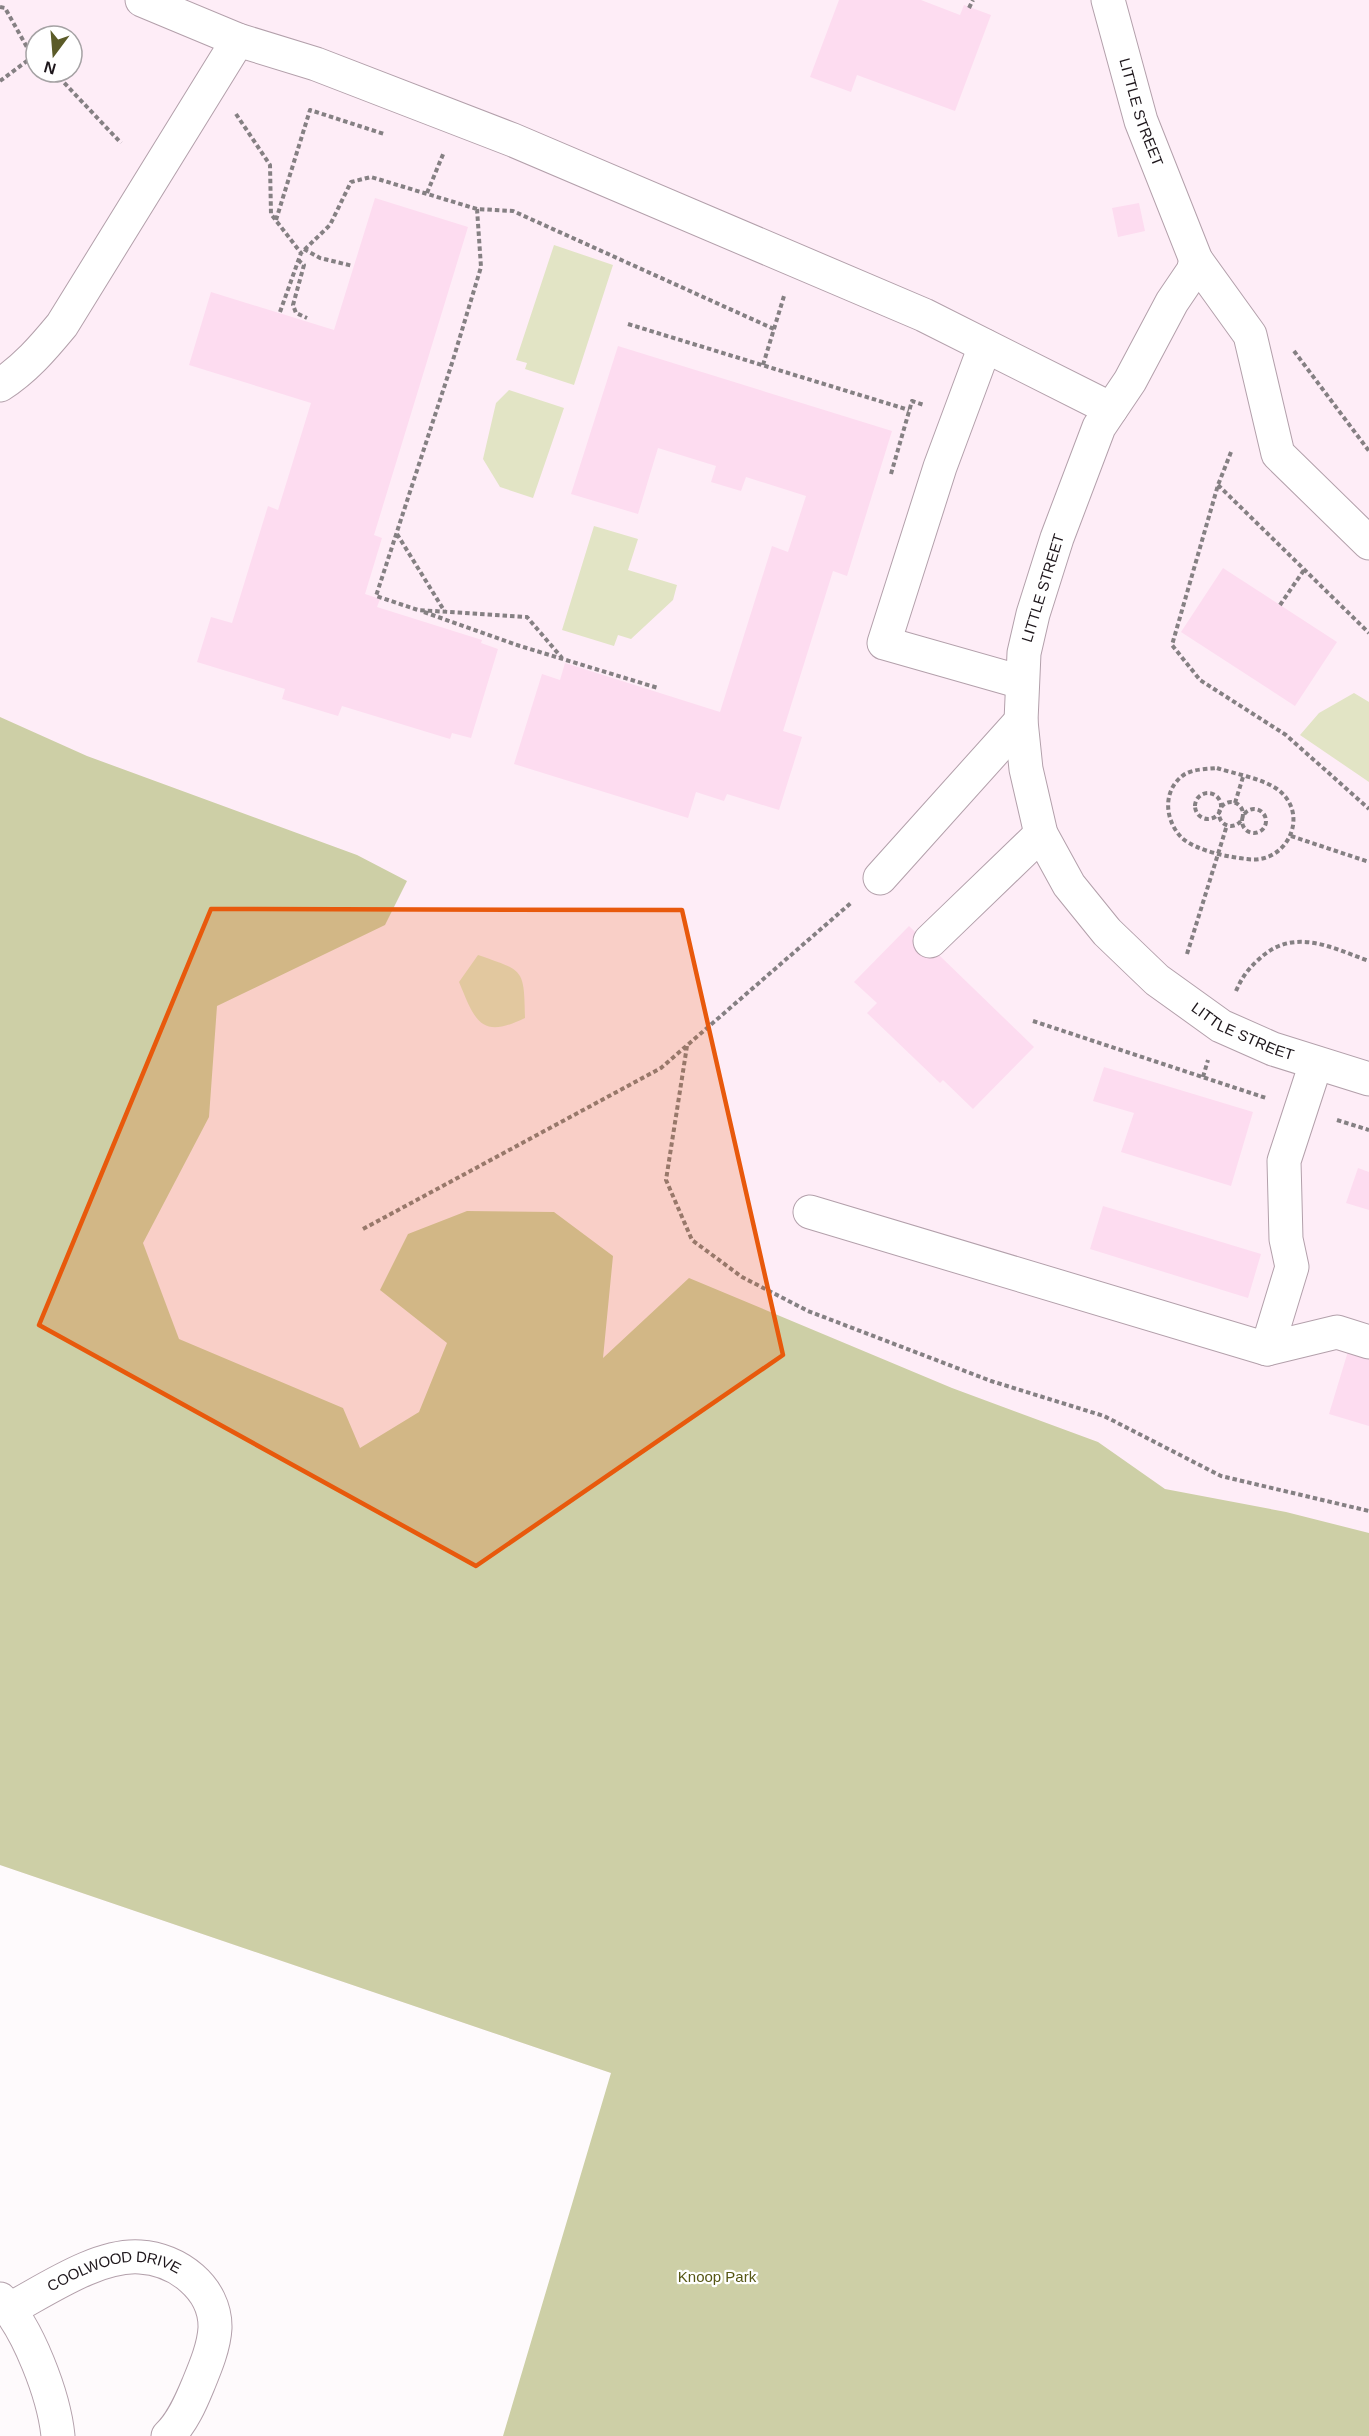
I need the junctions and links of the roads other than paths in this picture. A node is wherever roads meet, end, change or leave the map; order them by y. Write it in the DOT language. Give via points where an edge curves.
graph roads {
  1 [pos="142,0"];
  2 [pos="1108,0"];
  3 [pos="238,40"];
  4 [pos="1196,260"];
  5 [pos="985,345"];
  6 [pos="0,385"];
  7 [pos="1111,410"];
  8 [pos="1369,543"];
  9 [pos="1021,682"];
  10 [pos="1021,721"];
  11 [pos="1041,834"];
  12 [pos="880,878"];
  13 [pos="930,941"];
  14 [pos="1316,1063"];
  15 [pos="1369,1079"];
  16 [pos="810,1212"];
  17 [pos="1369,1342"];
  18 [pos="1267,1349"];
  19 [pos="5,2304"];
  20 [pos="58,2436"];
  21 [pos="168,2436"];
  1 -- 3 [label="street"];
  2 -- 4 [label="street, LITTLE STREET" via="1141,121"];
  3 -- 5 [label="street" via="316,64 513,140 924,315"];
  3 -- 6 [label="street" via="62,325 16,375"];
  4 -- 7 [label="street, LITTLE STREET"];
  4 -- 8 [label="street" via="1250,335 1278,454"];
  5 -- 7 [label="street"];
  5 -- 9 [label="street" via="940,467 884,643"];
  7 -- 9 [label="street, LITTLE STREET" via="1099,427 1057,538 1033,614"];
  9 -- 10 [label="street, LITTLE STREET"];
  10 -- 11 [label="street, LITTLE STREET" via="1026,769"];
  10 -- 12 [label="street"];
  11 -- 13 [label="street"];
  11 -- 14 [label="street, LITTLE STREET" via="1068,885 1107,932 1157,980 1221,1026"];
  14 -- 15 [label="street, LITTLE STREET"];
  14 -- 18 [label="street" via="1284,1161 1286,1239 1292,1267"];
  16 -- 18 [label="street"];
  17 -- 18 [label="street" via="1337,1332"];
  19 -- 20 [label="street" via="34,2357 56,2415"];
  19 -- 21 [label="street, COOLWOOD DRIVE" via="113,2260 140,2256 174,2264 197,2283 210,2303 215,2331 190,2403"];
}
